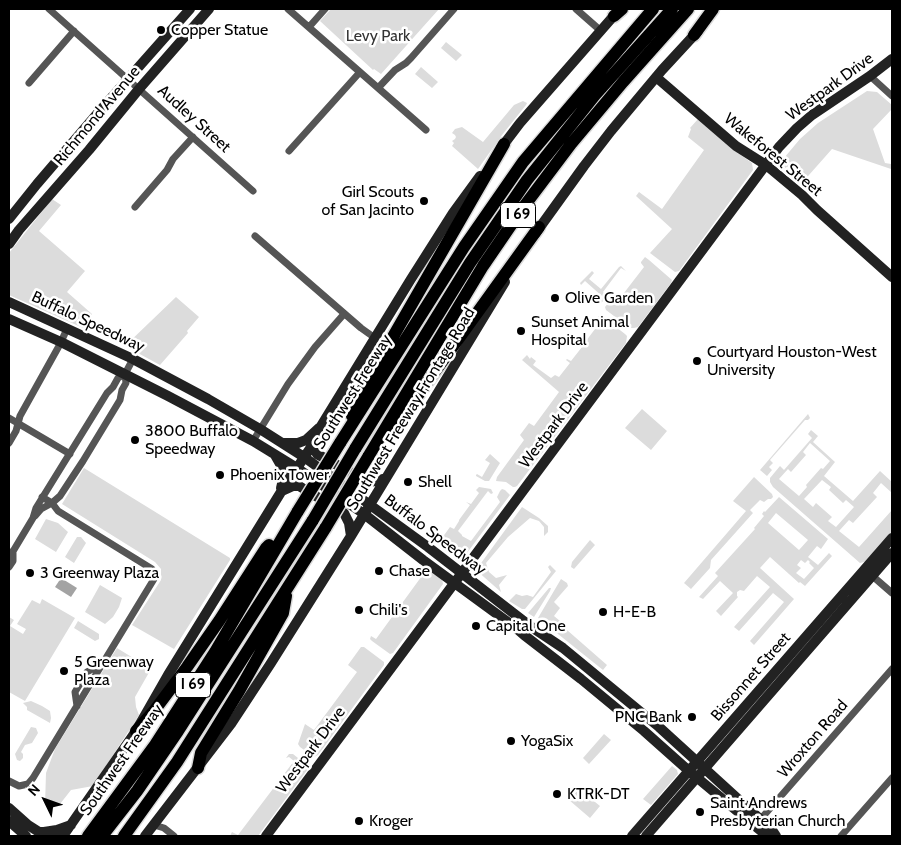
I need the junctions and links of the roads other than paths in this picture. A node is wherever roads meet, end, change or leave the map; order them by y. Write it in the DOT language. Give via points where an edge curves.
graph roads {
  1 [pos="49,9"];
  2 [pos="190,9"];
  3 [pos="210,9"];
  4 [pos="288,9"];
  5 [pos="325,9"];
  6 [pos="454,9"];
  7 [pos="576,9"];
  8 [pos="653,9"];
  9 [pos="672,9"];
  10 [pos="688,9"];
  11 [pos="713,9"];
  12 [pos="718,9"];
  13 [pos="618,11"];
  14 [pos="308,27"];
  15 [pos="601,30"];
  16 [pos="74,31"];
  17 [pos="694,35"];
  18 [pos="892,59"];
  19 [pos="360,72"];
  20 [pos="870,76"];
  21 [pos="656,77"];
  22 [pos="128,79"];
  23 [pos="29,83"];
  24 [pos="378,88"];
  25 [pos="139,89"];
  26 [pos="892,96"];
  27 [pos="426,130"];
  28 [pos="193,137"];
  29 [pos="76,139"];
  30 [pos="504,144"];
  31 [pos="89,150"];
  32 [pos="289,151"];
  33 [pos="766,165"];
  34 [pos="253,191"];
  35 [pos="135,207"];
  36 [pos="9,219"];
  37 [pos="539,227"];
  38 [pos="255,236"];
  39 [pos="9,244"];
  40 [pos="892,277"];
  41 [pos="9,302"];
  42 [pos="344,314"];
  43 [pos="9,319"];
  44 [pos="67,329"];
  45 [pos="375,338"];
  46 [pos="61,342"];
  47 [pos="133,359"];
  48 [pos="125,374"];
  49 [pos="9,418"];
  50 [pos="18,424"];
  51 [pos="321,426"];
  52 [pos="350,427"];
  53 [pos="260,429"];
  54 [pos="315,440"];
  55 [pos="253,441"];
  56 [pos="9,443"];
  57 [pos="282,443"];
  58 [pos="376,443"];
  59 [pos="70,454"];
  60 [pos="274,454"];
  61 [pos="304,457"];
  62 [pos="297,468"];
  63 [pos="384,480"];
  64 [pos="281,492"];
  65 [pos="42,497"];
  66 [pos="52,503"];
  67 [pos="367,509"];
  68 [pos="33,518"];
  69 [pos="390,520"];
  70 [pos="288,528"];
  71 [pos="382,528"];
  72 [pos="351,536"];
  73 [pos="892,538"];
  74 [pos="13,551"];
  75 [pos="892,553"];
  76 [pos="9,558"];
  77 [pos="9,567"];
  78 [pos="869,572"];
  79 [pos="462,574"];
  80 [pos="455,583"];
  81 [pos="287,589"];
  82 [pos="892,593"];
  83 [pos="257,608"];
  84 [pos="530,626"];
  85 [pos="524,635"];
  86 [pos="892,669"];
  87 [pos="602,680"];
  88 [pos="594,689"];
  89 [pos="136,730"];
  90 [pos="701,765"];
  91 [pos="198,768"];
  92 [pos="693,774"];
  93 [pos="892,778"];
  94 [pos="9,780"];
  95 [pos="9,808"];
  96 [pos="9,821"];
  97 [pos="758,823"];
  98 [pos="72,824"];
  99 [pos="154,825"];
  100 [pos="26,836"];
  101 [pos="63,836"];
  102 [pos="88,836"];
  103 [pos="102,836"];
  104 [pos="107,836"];
  105 [pos="124,836"];
  106 [pos="145,836"];
  107 [pos="174,836"];
  108 [pos="266,836"];
  109 [pos="632,836"];
  110 [pos="646,836"];
  111 [pos="767,836"];
  112 [pos="776,836"];
  113 [pos="841,836"];
  1 -- 16 [label="street, Audley Street"];
  2 -- 22 [label="main road, Richmond Avenue"];
  3 -- 25 [label="main road, Richmond Avenue"];
  4 -- 14 [label="street"];
  5 -- 14 [label="street"];
  6 -- 24 [label="street" via="411,58"];
  7 -- 15 [label="street"];
  8 -- 52 [label="highway, Southwest Freeway / I 69" via="523,162 464,247"];
  9 -- 83 [label="highway, bridge" via="595,95 527,180 470,263"];
  10 -- 58 [label="highway, I 69" via="572,144 522,209 483,266"];
  11 -- 17 [label="highway"];
  12 -- 17 [label="main road, Southwest Freeway Frontage Road"];
  13 -- 15 [label="main road"];
  14 -- 19 [label="street"];
  15 -- 30 [label="main road"];
  16 -- 22 [label="street, Audley Street"];
  16 -- 23 [label="street"];
  17 -- 21 [label="main road, Southwest Freeway Frontage Road"];
  18 -- 20 [label="main road, Westpark Drive"];
  19 -- 24 [label="street"];
  19 -- 32 [label="street"];
  20 -- 26 [label="street"];
  20 -- 33 [label="main road, Westpark Drive" via="804,122"];
  21 -- 33 [label="main road, Wakeforest Street" via="736,146"];
  21 -- 37 [label="main road, Southwest Freeway Frontage Road"];
  22 -- 25 [label="street, Audley Street"];
  22 -- 29 [label="main road, Richmond Avenue"];
  24 -- 27 [label="street"];
  25 -- 28 [label="street, Audley Street"];
  25 -- 31 [label="main road, Richmond Avenue"];
  28 -- 34 [label="street, Audley Street"];
  28 -- 35 [label="street"];
  29 -- 31 [label="main road"];
  29 -- 36 [label="main road, Richmond Avenue"];
  30 -- 45 [label="main road" via="453,213"];
  30 -- 52 [label="highway" via="356,401"];
  31 -- 39 [label="main road, Richmond Avenue"];
  33 -- 40 [label="main road, Wakeforest Street"];
  33 -- 79 [label="main road, Westpark Drive"];
  37 -- 58 [label="highway" via="400,420"];
  37 -- 63 [label="main road, Southwest Freeway Frontage Road"];
  38 -- 42 [label="street"];
  41 -- 44 [label="main road, Buffalo Speedway"];
  42 -- 45 [label="street"];
  42 -- 53 [label="street" via="288,384"];
  43 -- 46 [label="main road, Buffalo Speedway"];
  44 -- 46 [label="street"];
  44 -- 47 [label="main road, Buffalo Speedway"];
  45 -- 51 [label="main road"];
  46 -- 48 [label="main road, Buffalo Speedway"];
  46 -- 50 [label="street"];
  47 -- 48 [label="street"];
  47 -- 53 [label="main road, Buffalo Speedway"];
  48 -- 55 [label="main road, Buffalo Speedway"];
  48 -- 59 [label="street" via="106,393"];
  48 -- 66 [label="street" via="126,383 120,400 60,496"];
  49 -- 50 [label="street"];
  50 -- 56 [label="street"];
  50 -- 59 [label="street"];
  51 -- 54 [label="main road"];
  51 -- 57 [label="main road" via="306,440"];
  52 -- 70 [label="highway, Southwest Freeway / I 69, bridge"];
  53 -- 55 [label="street"];
  53 -- 57 [label="main road, Buffalo Speedway"];
  54 -- 61 [label="main road"];
  54 -- 63 [label="main road" via="317,454 368,482"];
  55 -- 60 [label="main road, Buffalo Speedway"];
  57 -- 61 [label="main road, Buffalo Speedway"];
  58 -- 81 [label="highway, I 69, bridge"];
  59 -- 65 [label="street"];
  60 -- 62 [label="main road, Buffalo Speedway"];
  60 -- 64 [label="main road" via="283,469"];
  61 -- 62 [label="main road"];
  61 -- 67 [label="main road, Buffalo Speedway"];
  62 -- 64 [label="main road"];
  62 -- 67 [label="main road, Buffalo Speedway"];
  63 -- 67 [label="main road, Southwest Freeway Frontage Road"];
  63 -- 69 [label="main road" via="380,496"];
  64 -- 72 [label="main road" via="299,486 344,514 350,524"];
  64 -- 89 [label="main road"];
  65 -- 66 [label="street"];
  65 -- 68 [label="street"];
  66 -- 68 [label="street"];
  66 -- 94 [label="street" via="58,511 152,569 154,579 33,778 28,784 19,786"];
  67 -- 69 [label="main road, Buffalo Speedway"];
  67 -- 71 [label="main road, Buffalo Speedway"];
  67 -- 72 [label="main road, Southwest Freeway Frontage Road"];
  68 -- 74 [label="street"];
  69 -- 79 [label="main road, Buffalo Speedway"];
  70 -- 89 [label="highway" via="266,548 187,667"];
  70 -- 102 [label="highway, Southwest Freeway / I 69" via="215,652 155,745"];
  71 -- 72 [label="main road" via="368,526"];
  71 -- 80 [label="main road, Buffalo Speedway"];
  72 -- 91 [label="main road, Southwest Freeway Frontage Road" via="231,724"];
  73 -- 78 [label="main road, Bissonnet Street"];
  74 -- 76 [label="street"];
  74 -- 77 [label="street"];
  75 -- 78 [label="main road, Bissonnet Street"];
  78 -- 82 [label="street"];
  78 -- 90 [label="main road, Bissonnet Street"];
  79 -- 80 [label="main road, Westpark Drive"];
  79 -- 84 [label="main road, Buffalo Speedway"];
  80 -- 85 [label="main road, Buffalo Speedway"];
  80 -- 108 [label="main road, Westpark Drive"];
  81 -- 91 [label="highway" via="283,614 200,753"];
  81 -- 105 [label="highway, I 69" via="177,762"];
  83 -- 103 [label="highway" via="178,731"];
  83 -- 104 [label="highway" via="169,752"];
  84 -- 85 [label="main road"];
  84 -- 87 [label="main road, Buffalo Speedway"];
  85 -- 88 [label="main road, Buffalo Speedway"];
  86 -- 97 [label="street, Wroxton Road"];
  87 -- 88 [label="main road"];
  87 -- 90 [label="main road, Buffalo Speedway"];
  88 -- 92 [label="main road, Buffalo Speedway"];
  89 -- 98 [label="main road"];
  90 -- 92 [label="main road, Bissonnet Street"];
  90 -- 97 [label="main road, Buffalo Speedway"];
  91 -- 99 [label="main road, Southwest Freeway Frontage Road"];
  92 -- 97 [label="main road, Buffalo Speedway"];
  92 -- 109 [label="main road, Bissonnet Street"];
  92 -- 110 [label="main road, Bissonnet Street"];
  93 -- 113 [label="street"];
  95 -- 98 [label="main road" via="39,832"];
  96 -- 100 [label="main road"];
  97 -- 111 [label="main road, Buffalo Speedway"];
  97 -- 112 [label="main road, Buffalo Speedway" via="772,830"];
  98 -- 101 [label="main road"];
  99 -- 106 [label="main road, Southwest Freeway Frontage Road"];
  99 -- 107 [label="street"];
}
